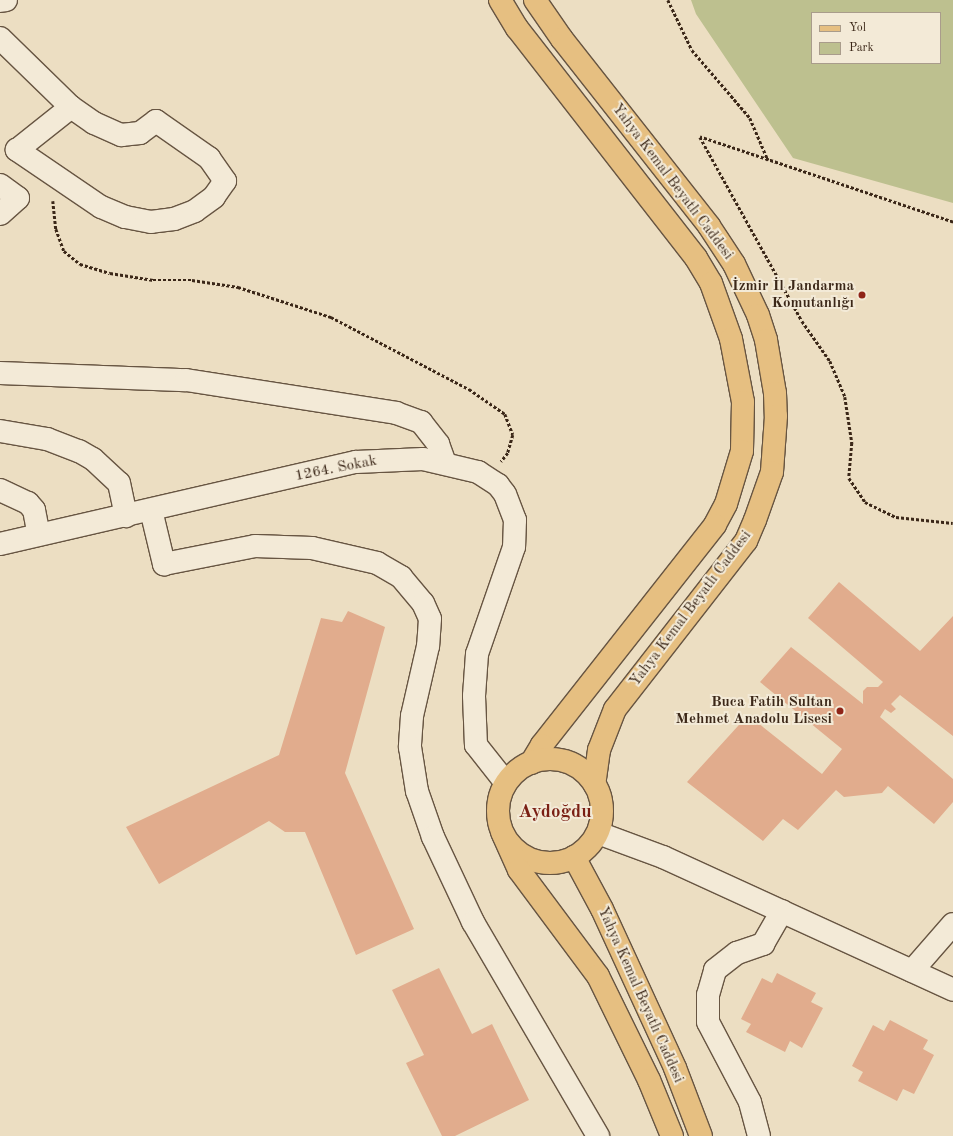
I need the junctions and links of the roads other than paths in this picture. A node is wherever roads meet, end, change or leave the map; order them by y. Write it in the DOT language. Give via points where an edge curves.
graph roads {
  1 [pos="6,0"];
  2 [pos="500,0"];
  3 [pos="535,0"];
  4 [pos="0,1"];
  5 [pos="0,38"];
  6 [pos="71,107"];
  7 [pos="0,185"];
  8 [pos="0,214"];
  9 [pos="0,373"];
  10 [pos="0,431"];
  11 [pos="445,463"];
  12 [pos="0,490"];
  13 [pos="151,510"];
  14 [pos="126,516"];
  15 [pos="38,536"];
  16 [pos="0,544"];
  17 [pos="531,763"];
  18 [pos="506,784"];
  19 [pos="594,784"];
  20 [pos="502,832"];
  21 [pos="598,833"];
  22 [pos="574,857"];
  23 [pos="782,912"];
  24 [pos="953,924"];
  25 [pos="912,972"];
  26 [pos="953,990"];
  27 [pos="598,1136"];
  28 [pos="672,1136"];
  29 [pos="701,1136"];
  30 [pos="759,1136"];
  1 -- 4 [label="street"];
  2 -- 17 [label="main road, Yahya Kemal Beyatlı Caddesi" via="517,28 696,258 711,283 731,339 743,402 742,451 726,504 715,524 542,745"];
  3 -- 19 [label="main road, Yahya Kemal Beyatlı Caddesi" via="562,39 709,226 734,264 758,314 772,368 775,393 772,472 746,540 615,709 599,750"];
  5 -- 6 [label="street"];
  6 -- 6 [label="street" via="17,150 102,207 125,217 151,222 174,219 195,212 214,197 225,181 209,158 156,121 140,133 121,135 94,123"];
  7 -- 8 [label="street" via="18,198"];
  9 -- 11 [label="street" via="193,381 396,413 421,422 438,444"];
  10 -- 14 [label="street" via="47,439 79,450 93,459 119,483"];
  11 -- 13 [label="street, 1264. Sokak" via="400,458 356,462"];
  11 -- 18 [label="street, 1264. Sokak" via="478,472 489,478 505,494 511,506 516,534 514,547 477,654 474,696 476,745"];
  12 -- 15 [label="street" via="28,503 34,510"];
  13 -- 14 [label="street, 1264. Sokak"];
  13 -- 27 [label="street" via="164,564 255,546 312,548 377,563 401,577 423,603 430,619 428,646 412,716 410,747 417,791 433,837 473,922"];
  14 -- 15 [label="street, 1264. Sokak"];
  15 -- 16 [label="street, 1264. Sokak"];
  17 -- 18 [label="main road" via="517,772"];
  17 -- 19 [label="main road" via="548,759 566,762 582,770"];
  18 -- 20 [label="main road" via="499,799 498,816"];
  19 -- 21 [label="main road" via="601,799 602,816"];
  20 -- 22 [label="main road" via="511,846 525,857 541,862 558,863"];
  20 -- 28 [label="main road, Yahya Kemal Beyatlı Caddesi" via="518,870 598,976 649,1080"];
  21 -- 22 [label="main road" via="588,847"];
  21 -- 23 [label="street" via="663,857"];
  22 -- 29 [label="main road, Yahya Kemal Beyatlı Caddesi" via="602,909 671,1060"];
  23 -- 25 [label="street"];
  23 -- 30 [label="street" via="763,944 737,953 715,970 708,995 708,1022 750,1102"];
  24 -- 25 [label="street"];
  25 -- 26 [label="street"];
}
